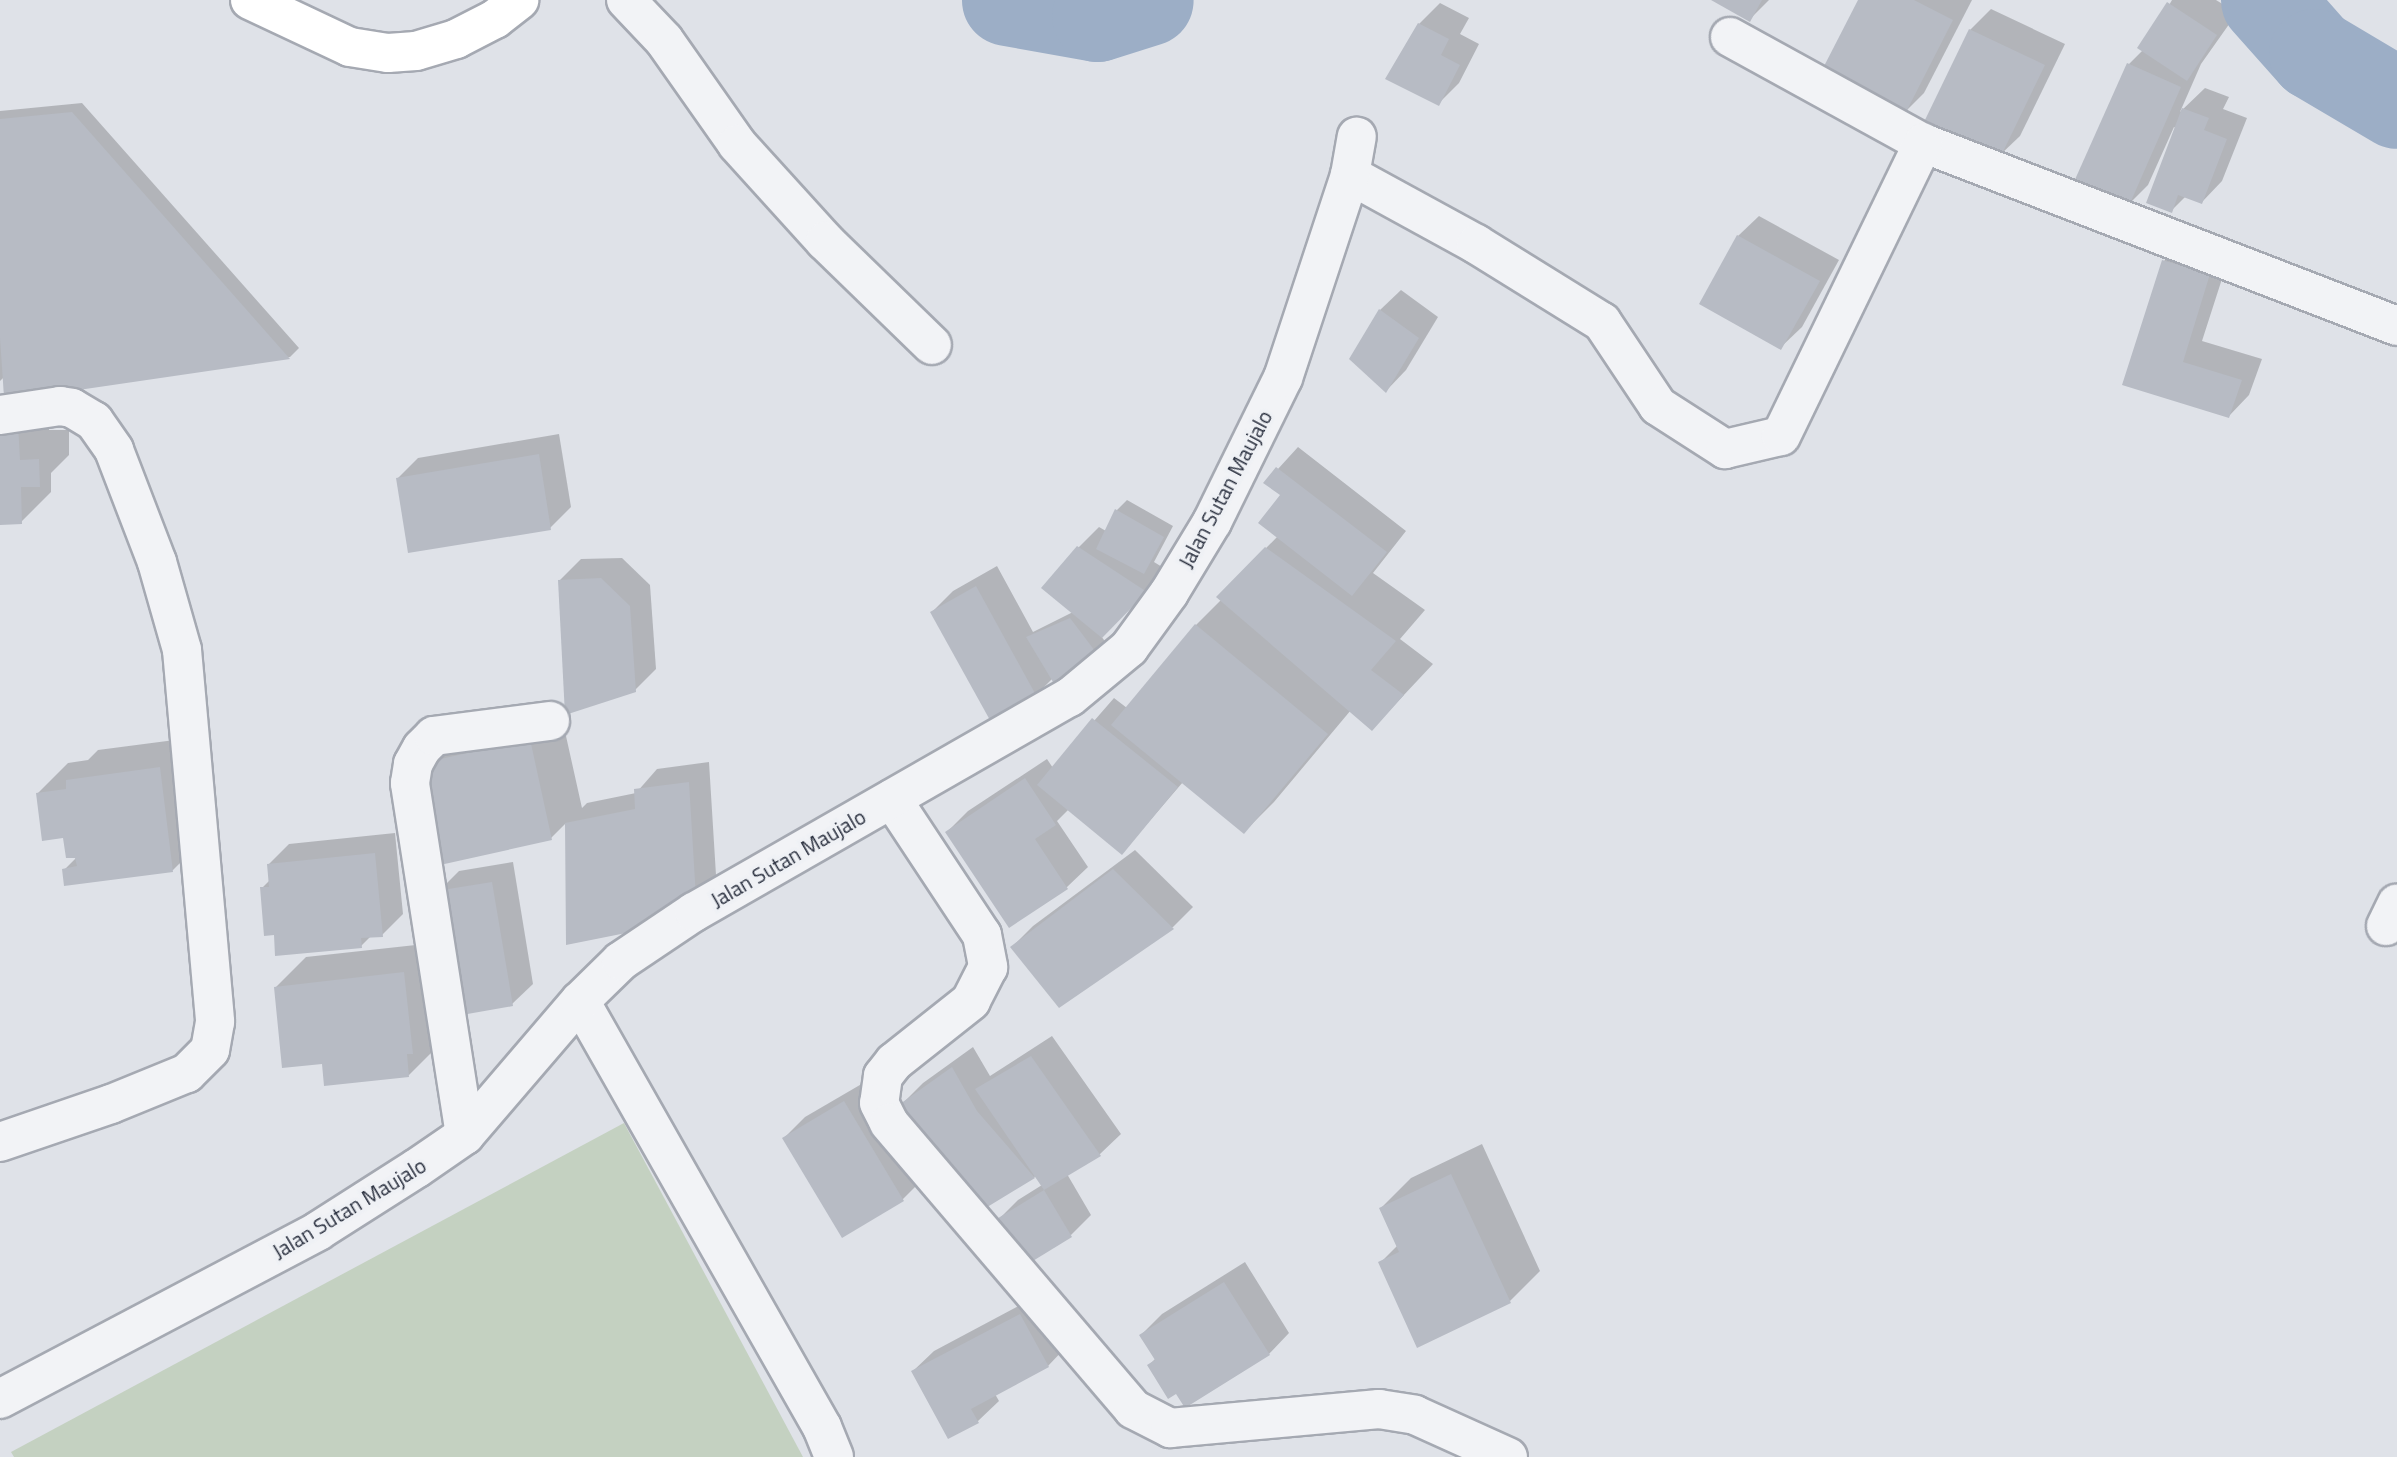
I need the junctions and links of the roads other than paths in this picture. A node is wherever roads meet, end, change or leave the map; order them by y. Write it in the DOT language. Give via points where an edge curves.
graph roads {
  1 [pos="250,0"];
  2 [pos="519,0"];
  3 [pos="626,0"];
  4 [pos="1730,37"];
  5 [pos="1357,137"];
  6 [pos="1923,143"];
  7 [pos="1350,175"];
  8 [pos="2397,326"];
  9 [pos="932,345"];
  10 [pos="0,415"];
  11 [pos="550,721"];
  12 [pos="892,799"];
  13 [pos="580,1001"];
  14 [pos="465,1135"];
  15 [pos="0,1142"];
  16 [pos="0,1399"];
  17 [pos="834,1457"];
  18 [pos="1508,1457"];
  1 -- 2 [label="main road" via="350,47 388,53 416,51 456,39 495,19"];
  3 -- 9 [label="street" via="664,40 737,144 825,241"];
  4 -- 6 [label="street"];
  5 -- 7 [label="street, Jalan Sutan Maujalo"];
  6 -- 7 [label="street" via="1782,436 1725,449 1658,406 1602,322 1476,244"];
  6 -- 8 [label="street"];
  7 -- 12 [label="street, Jalan Sutan Maujalo" via="1283,378 1212,522 1129,648 1070,697"];
  10 -- 15 [label="street" via="60,406 94,421 114,450 157,562 182,650 215,1022 210,1051 187,1073"];
  11 -- 14 [label="street" via="435,736 413,764 410,783"];
  12 -- 13 [label="street, Jalan Sutan Maujalo" via="694,912 621,961"];
  12 -- 18 [label="street" via="982,935 988,967 971,1001 894,1062 883,1076 879,1103 889,1123 1133,1409 1170,1427 1379,1409 1415,1415"];
  13 -- 14 [label="street, Jalan Sutan Maujalo"];
  13 -- 17 [label="street" via="822,1427"];
  14 -- 16 [label="street, Jalan Sutan Maujalo" via="317,1231"];
}
